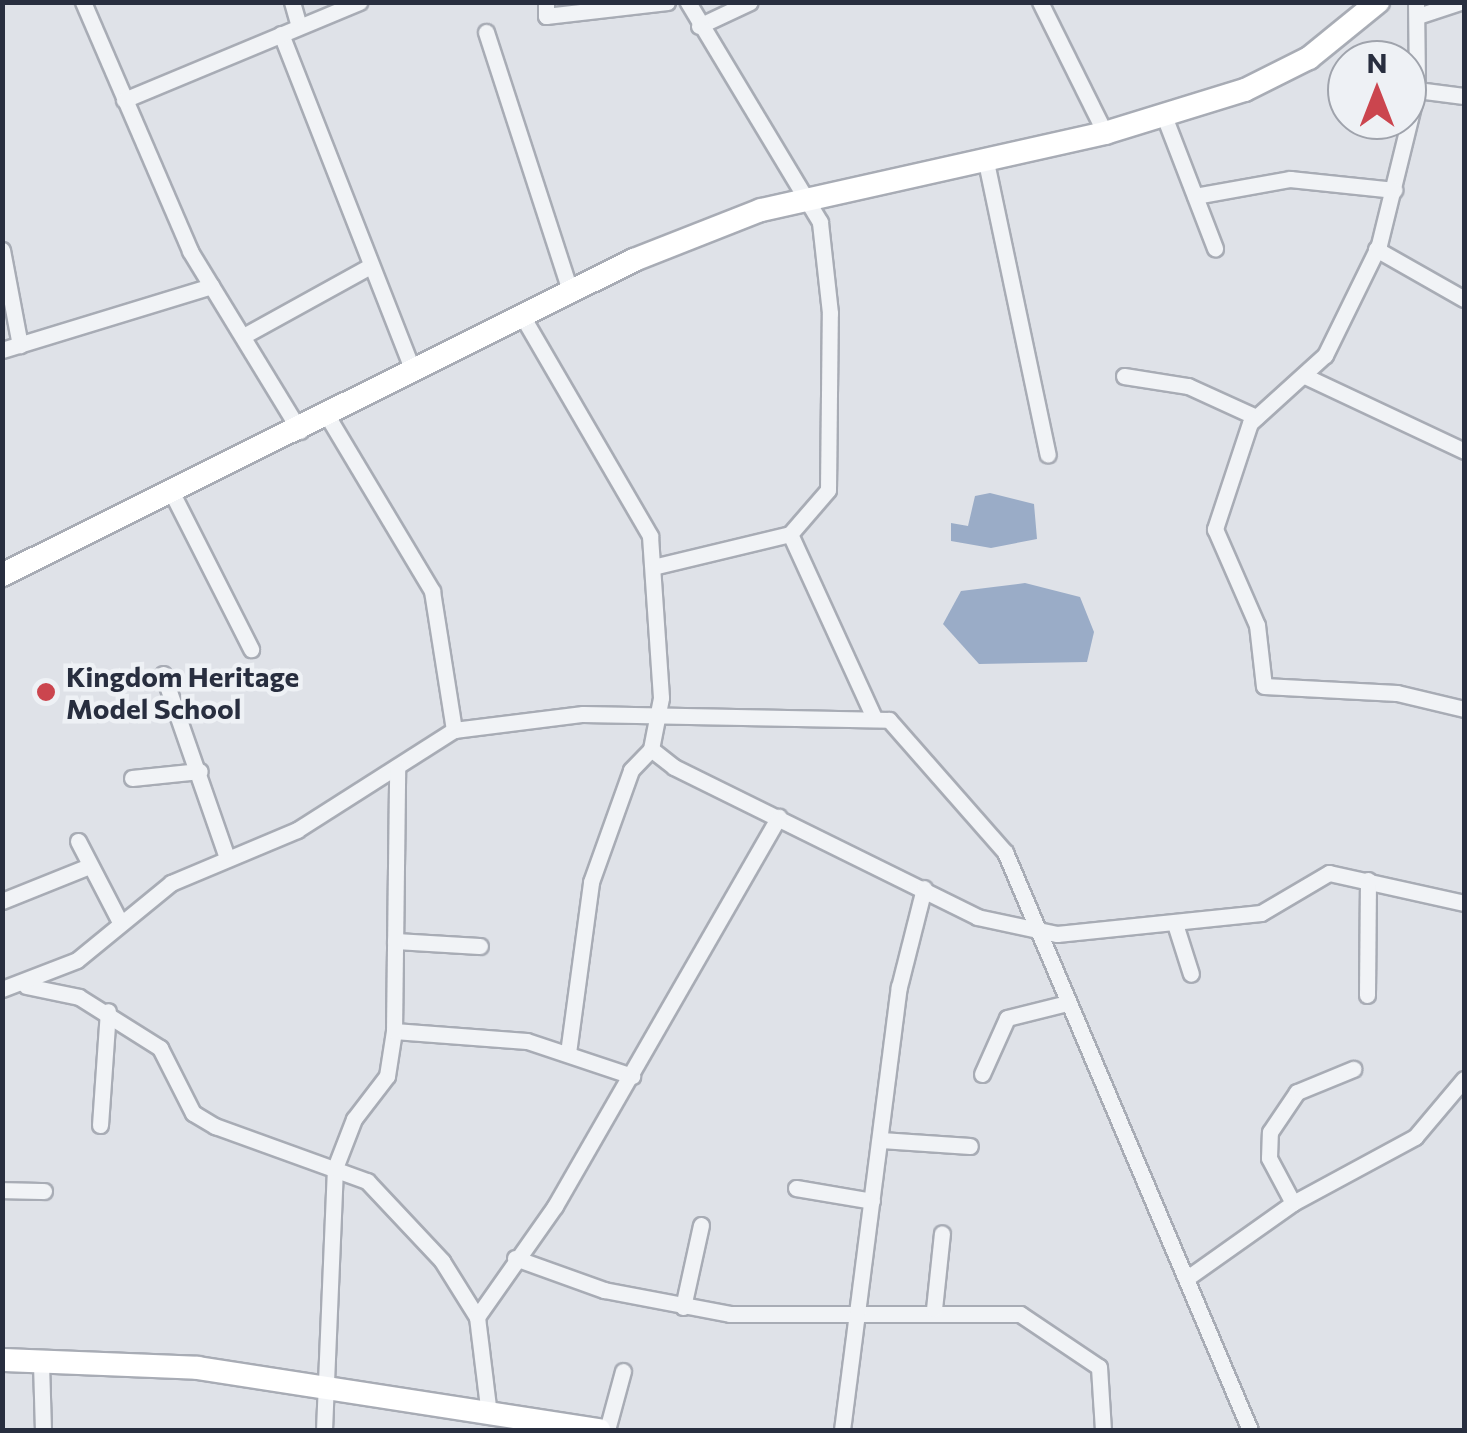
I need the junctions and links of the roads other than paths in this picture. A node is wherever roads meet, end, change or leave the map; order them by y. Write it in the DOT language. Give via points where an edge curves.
graph roads {
  1 [pos="83,2"];
  2 [pos="292,2"];
  3 [pos="358,2"];
  4 [pos="546,2"];
  5 [pos="667,2"];
  6 [pos="688,2"];
  7 [pos="750,2"];
  8 [pos="1040,2"];
  9 [pos="1378,2"];
  10 [pos="1460,2"];
  11 [pos="1416,10"];
  12 [pos="298,23"];
  13 [pos="699,26"];
  14 [pos="486,32"];
  15 [pos="282,34"];
  16 [pos="1416,40"];
  17 [pos="1427,91"];
  18 [pos="1464,96"];
  19 [pos="124,100"];
  20 [pos="1164,116"];
  21 [pos="1105,134"];
  22 [pos="1406,140"];
  23 [pos="986,162"];
  24 [pos="1394,190"];
  25 [pos="1195,196"];
  26 [pos="811,199"];
  27 [pos="1215,248"];
  28 [pos="1376,249"];
  29 [pos="2,250"];
  30 [pos="370,266"];
  31 [pos="211,286"];
  32 [pos="570,291"];
  33 [pos="1464,299"];
  34 [pos="521,314"];
  35 [pos="247,334"];
  36 [pos="20,345"];
  37 [pos="2,350"];
  38 [pos="412,369"];
  39 [pos="1124,376"];
  40 [pos="1307,377"];
  41 [pos="1256,417"];
  42 [pos="328,418"];
  43 [pos="300,430"];
  44 [pos="1464,451"];
  45 [pos="1048,455"];
  46 [pos="173,495"];
  47 [pos="790,534"];
  48 [pos="658,566"];
  49 [pos="2,576"];
  50 [pos="251,650"];
  51 [pos="163,674"];
  52 [pos="1464,709"];
  53 [pos="873,715"];
  54 [pos="660,722"];
  55 [pos="454,730"];
  56 [pos="651,749"];
  57 [pos="397,766"];
  58 [pos="200,771"];
  59 [pos="132,778"];
  60 [pos="779,817"];
  61 [pos="78,840"];
  62 [pos="226,855"];
  63 [pos="89,866"];
  64 [pos="1368,880"];
  65 [pos="924,888"];
  66 [pos="2,901"];
  67 [pos="1464,904"];
  68 [pos="119,920"];
  69 [pos="1176,927"];
  70 [pos="1038,929"];
  71 [pos="396,941"];
  72 [pos="480,946"];
  73 [pos="1191,974"];
  74 [pos="26,986"];
  75 [pos="3,987"];
  76 [pos="1367,995"];
  77 [pos="1067,1002"];
  78 [pos="108,1011"];
  79 [pos="394,1031"];
  80 [pos="568,1053"];
  81 [pos="1353,1069"];
  82 [pos="982,1074"];
  83 [pos="632,1076"];
  84 [pos="1464,1079"];
  85 [pos="100,1125"];
  86 [pos="881,1140"];
  87 [pos="970,1146"];
  88 [pos="335,1168"];
  89 [pos="796,1188"];
  90 [pos="2,1190"];
  91 [pos="44,1191"];
  92 [pos="872,1200"];
  93 [pos="1293,1203"];
  94 [pos="701,1224"];
  95 [pos="942,1232"];
  96 [pos="515,1258"];
  97 [pos="1190,1276"];
  98 [pos="684,1306"];
  99 [pos="934,1309"];
  100 [pos="856,1313"];
  101 [pos="477,1318"];
  102 [pos="2,1360"];
  103 [pos="41,1364"];
  104 [pos="622,1371"];
  105 [pos="323,1385"];
  106 [pos="488,1407"];
  107 [pos="43,1430"];
  108 [pos="324,1430"];
  109 [pos="599,1430"];
  110 [pos="607,1430"];
  111 [pos="842,1430"];
  112 [pos="1104,1430"];
  113 [pos="1250,1430"];
  1 -- 19 [label="street"];
  2 -- 12 [label="street"];
  3 -- 12 [label="street"];
  4 -- 5 [label="street" via="546,16"];
  6 -- 13 [label="street"];
  7 -- 13 [label="street"];
  8 -- 21 [label="street"];
  9 -- 20 [label="street" via="1277,76"];
  10 -- 11 [label="street"];
  11 -- 16 [label="street"];
  12 -- 15 [label="street"];
  13 -- 26 [label="street"];
  14 -- 32 [label="street"];
  15 -- 19 [label="street"];
  15 -- 30 [label="street"];
  17 -- 18 [label="street"];
  19 -- 31 [label="street"];
  20 -- 21 [label="street"];
  20 -- 25 [label="street"];
  21 -- 23 [label="street"];
  22 -- 24 [label="street"];
  23 -- 26 [label="street"];
  23 -- 45 [label="street"];
  24 -- 25 [label="street" via="1290,179"];
  24 -- 28 [label="street"];
  25 -- 27 [label="street"];
  26 -- 32 [label="street" via="713,227"];
  26 -- 47 [label="street" via="829,280 828,490"];
  28 -- 33 [label="street"];
  28 -- 40 [label="street"];
  29 -- 36 [label="street"];
  30 -- 35 [label="street"];
  30 -- 38 [label="street"];
  31 -- 35 [label="street"];
  31 -- 36 [label="street"];
  32 -- 34 [label="street"];
  34 -- 38 [label="street"];
  34 -- 48 [label="street" via="639,510"];
  35 -- 43 [label="street"];
  36 -- 37 [label="street"];
  38 -- 42 [label="street"];
  39 -- 41 [label="street" via="1188,386"];
  40 -- 41 [label="street"];
  40 -- 44 [label="street"];
  41 -- 52 [label="street" via="1215,529 1257,625 1264,686 1396,693"];
  42 -- 43 [label="street"];
  42 -- 55 [label="street" via="432,590"];
  43 -- 46 [label="street"];
  46 -- 49 [label="street"];
  46 -- 50 [label="street"];
  47 -- 48 [label="street"];
  47 -- 53 [label="street"];
  48 -- 54 [label="street"];
  51 -- 58 [label="street"];
  53 -- 54 [label="street"];
  53 -- 70 [label="street" via="889,720 1005,852"];
  54 -- 55 [label="street" via="515,716"];
  54 -- 56 [label="street"];
  55 -- 57 [label="street"];
  56 -- 60 [label="street"];
  56 -- 80 [label="street" via="631,770 591,882"];
  57 -- 62 [label="street" via="297,830"];
  57 -- 71 [label="street"];
  58 -- 59 [label="street"];
  58 -- 62 [label="street"];
  60 -- 65 [label="street"];
  60 -- 83 [label="street"];
  61 -- 63 [label="street"];
  62 -- 68 [label="street"];
  63 -- 66 [label="street"];
  63 -- 68 [label="street"];
  64 -- 67 [label="street"];
  64 -- 69 [label="street" via="1320,874 1261,913"];
  64 -- 76 [label="street"];
  65 -- 70 [label="street" via="977,917"];
  65 -- 86 [label="street" via="899,987"];
  68 -- 74 [label="street" via="77,960"];
  69 -- 70 [label="street"];
  69 -- 73 [label="street"];
  70 -- 77 [label="street"];
  71 -- 72 [label="street"];
  71 -- 79 [label="street"];
  74 -- 75 [label="street"];
  74 -- 78 [label="street"];
  77 -- 82 [label="street" via="1007,1018"];
  77 -- 97 [label="street"];
  78 -- 85 [label="street"];
  78 -- 88 [label="street" via="160,1048 193,1113"];
  79 -- 80 [label="street" via="507,1038"];
  79 -- 88 [label="street" via="387,1076 354,1119"];
  80 -- 83 [label="street"];
  81 -- 93 [label="street" via="1297,1092 1270,1132 1269,1158"];
  83 -- 96 [label="street"];
  84 -- 93 [label="street" via="1415,1138"];
  86 -- 87 [label="street"];
  86 -- 92 [label="street"];
  88 -- 101 [label="street" via="367,1181 406,1216"];
  88 -- 105 [label="street"];
  89 -- 92 [label="street"];
  90 -- 91 [label="street"];
  92 -- 100 [label="street"];
  93 -- 97 [label="street"];
  94 -- 98 [label="street"];
  95 -- 99 [label="street"];
  96 -- 98 [label="street"];
  96 -- 101 [label="street"];
  97 -- 113 [label="street"];
  98 -- 100 [label="street"];
  99 -- 100 [label="street"];
  99 -- 112 [label="street" via="1020,1314 1082,1352 1102,1374"];
  100 -- 111 [label="street"];
  101 -- 106 [label="street"];
  102 -- 103 [label="street"];
  103 -- 105 [label="street" via="198,1368"];
  103 -- 107 [label="street"];
  104 -- 110 [label="street"];
  105 -- 106 [label="street"];
  105 -- 108 [label="street"];
  106 -- 109 [label="street"];
}
